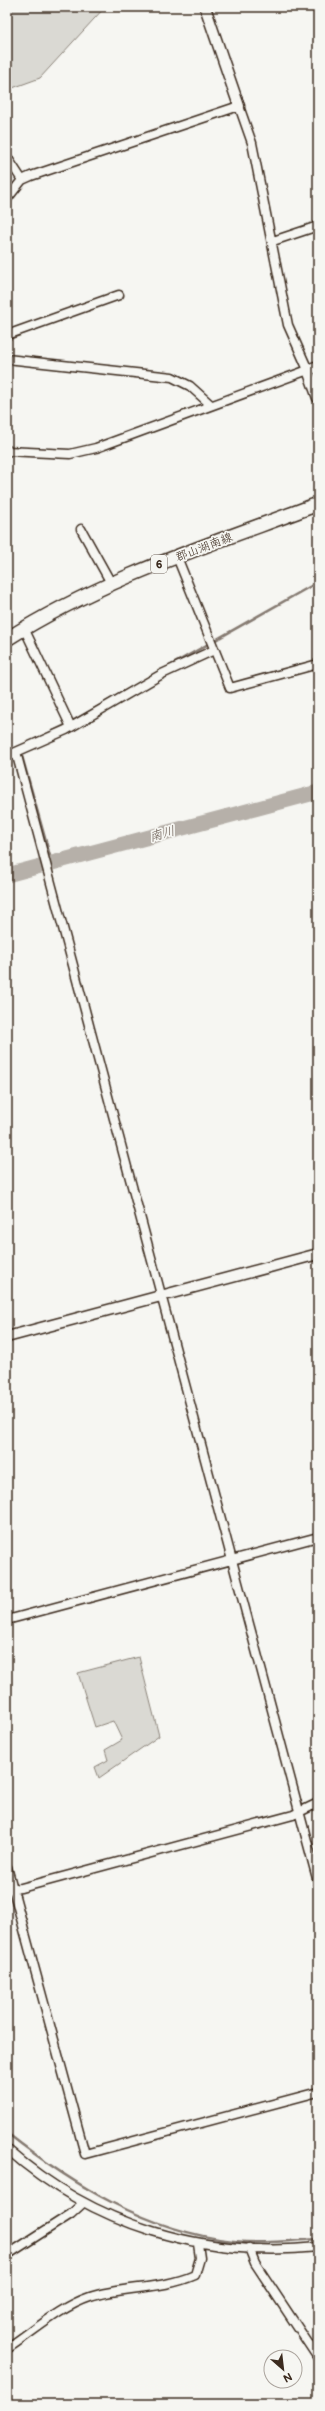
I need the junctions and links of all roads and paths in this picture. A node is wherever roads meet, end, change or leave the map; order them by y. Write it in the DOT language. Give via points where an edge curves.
graph roads {
  1 [pos="205,7"];
  2 [pos="239,106"];
  3 [pos="7,157"];
  4 [pos="22,180"];
  5 [pos="7,199"];
  6 [pos="318,226"];
  7 [pos="273,241"];
  8 [pos="119,295"];
  9 [pos="7,335"];
  10 [pos="7,359"];
  11 [pos="318,366"];
  12 [pos="308,370"];
  13 [pos="318,398"];
  14 [pos="211,405"];
  15 [pos="7,451"];
  16 [pos="318,504"];
  17 [pos="81,529"];
  18 [pos="177,557"];
  19 [pos="111,583"];
  20 [pos="24,628"];
  21 [pos="7,639"];
  22 [pos="214,650"];
  23 [pos="318,664"];
  24 [pos="71,727"];
  25 [pos="16,752"];
  26 [pos="7,756"];
  27 [pos="318,1254"];
  28 [pos="162,1296"];
  29 [pos="7,1337"];
  30 [pos="318,1537"];
  31 [pos="233,1560"];
  32 [pos="7,1620"];
  33 [pos="318,1803"];
  34 [pos="300,1813"];
  35 [pos="7,1867"];
  36 [pos="318,1882"];
  37 [pos="10,1889"];
  38 [pos="318,2092"];
  39 [pos="7,2149"];
  40 [pos="83,2203"];
  41 [pos="198,2244"];
  42 [pos="318,2247"];
  43 [pos="249,2248"];
  44 [pos="7,2256"];
  45 [pos="7,2349"];
  46 [pos="318,2358"];
  1 -- 2 [label="street"];
  2 -- 4 [label="street"];
  2 -- 7 [label="street" via="252,143"];
  3 -- 4 [label="street"];
  4 -- 5 [label="street"];
  6 -- 7 [label="street"];
  7 -- 12 [label="street" via="288,325"];
  8 -- 9 [label="street"];
  10 -- 14 [label="street" via="172,377 190,386"];
  11 -- 12 [label="street"];
  12 -- 13 [label="street"];
  12 -- 14 [label="street"];
  14 -- 15 [label="street" via="76,453"];
  16 -- 18 [label="main road, 郡山湖南線 / 6"];
  17 -- 19 [label="street"];
  18 -- 19 [label="main road, 郡山湖南線 / 6"];
  18 -- 22 [label="street"];
  19 -- 20 [label="main road, 郡山湖南線 / 6" via="62,606"];
  20 -- 21 [label="main road, 郡山湖南線 / 6"];
  20 -- 24 [label="street"];
  22 -- 23 [label="street" via="230,688"];
  22 -- 24 [label="street" via="162,674"];
  24 -- 25 [label="street"];
  25 -- 26 [label="street"];
  25 -- 28 [label="street"];
  27 -- 28 [label="street"];
  28 -- 29 [label="street"];
  28 -- 31 [label="street"];
  30 -- 31 [label="street"];
  31 -- 32 [label="street"];
  31 -- 34 [label="street"];
  33 -- 34 [label="street"];
  34 -- 36 [label="street"];
  34 -- 37 [label="street"];
  35 -- 37 [label="street"];
  37 -- 38 [label="street" via="85,2154"];
  39 -- 40 [label="street" via="22,2163"];
  40 -- 41 [label="street" via="146,2230"];
  40 -- 44 [label="street" via="71,2214"];
  41 -- 43 [label="street"];
  41 -- 45 [label="street" via="200,2258 195,2275 156,2286 90,2298 64,2310"];
  42 -- 43 [label="street"];
  43 -- 46 [label="street" via="255,2263"];
}
